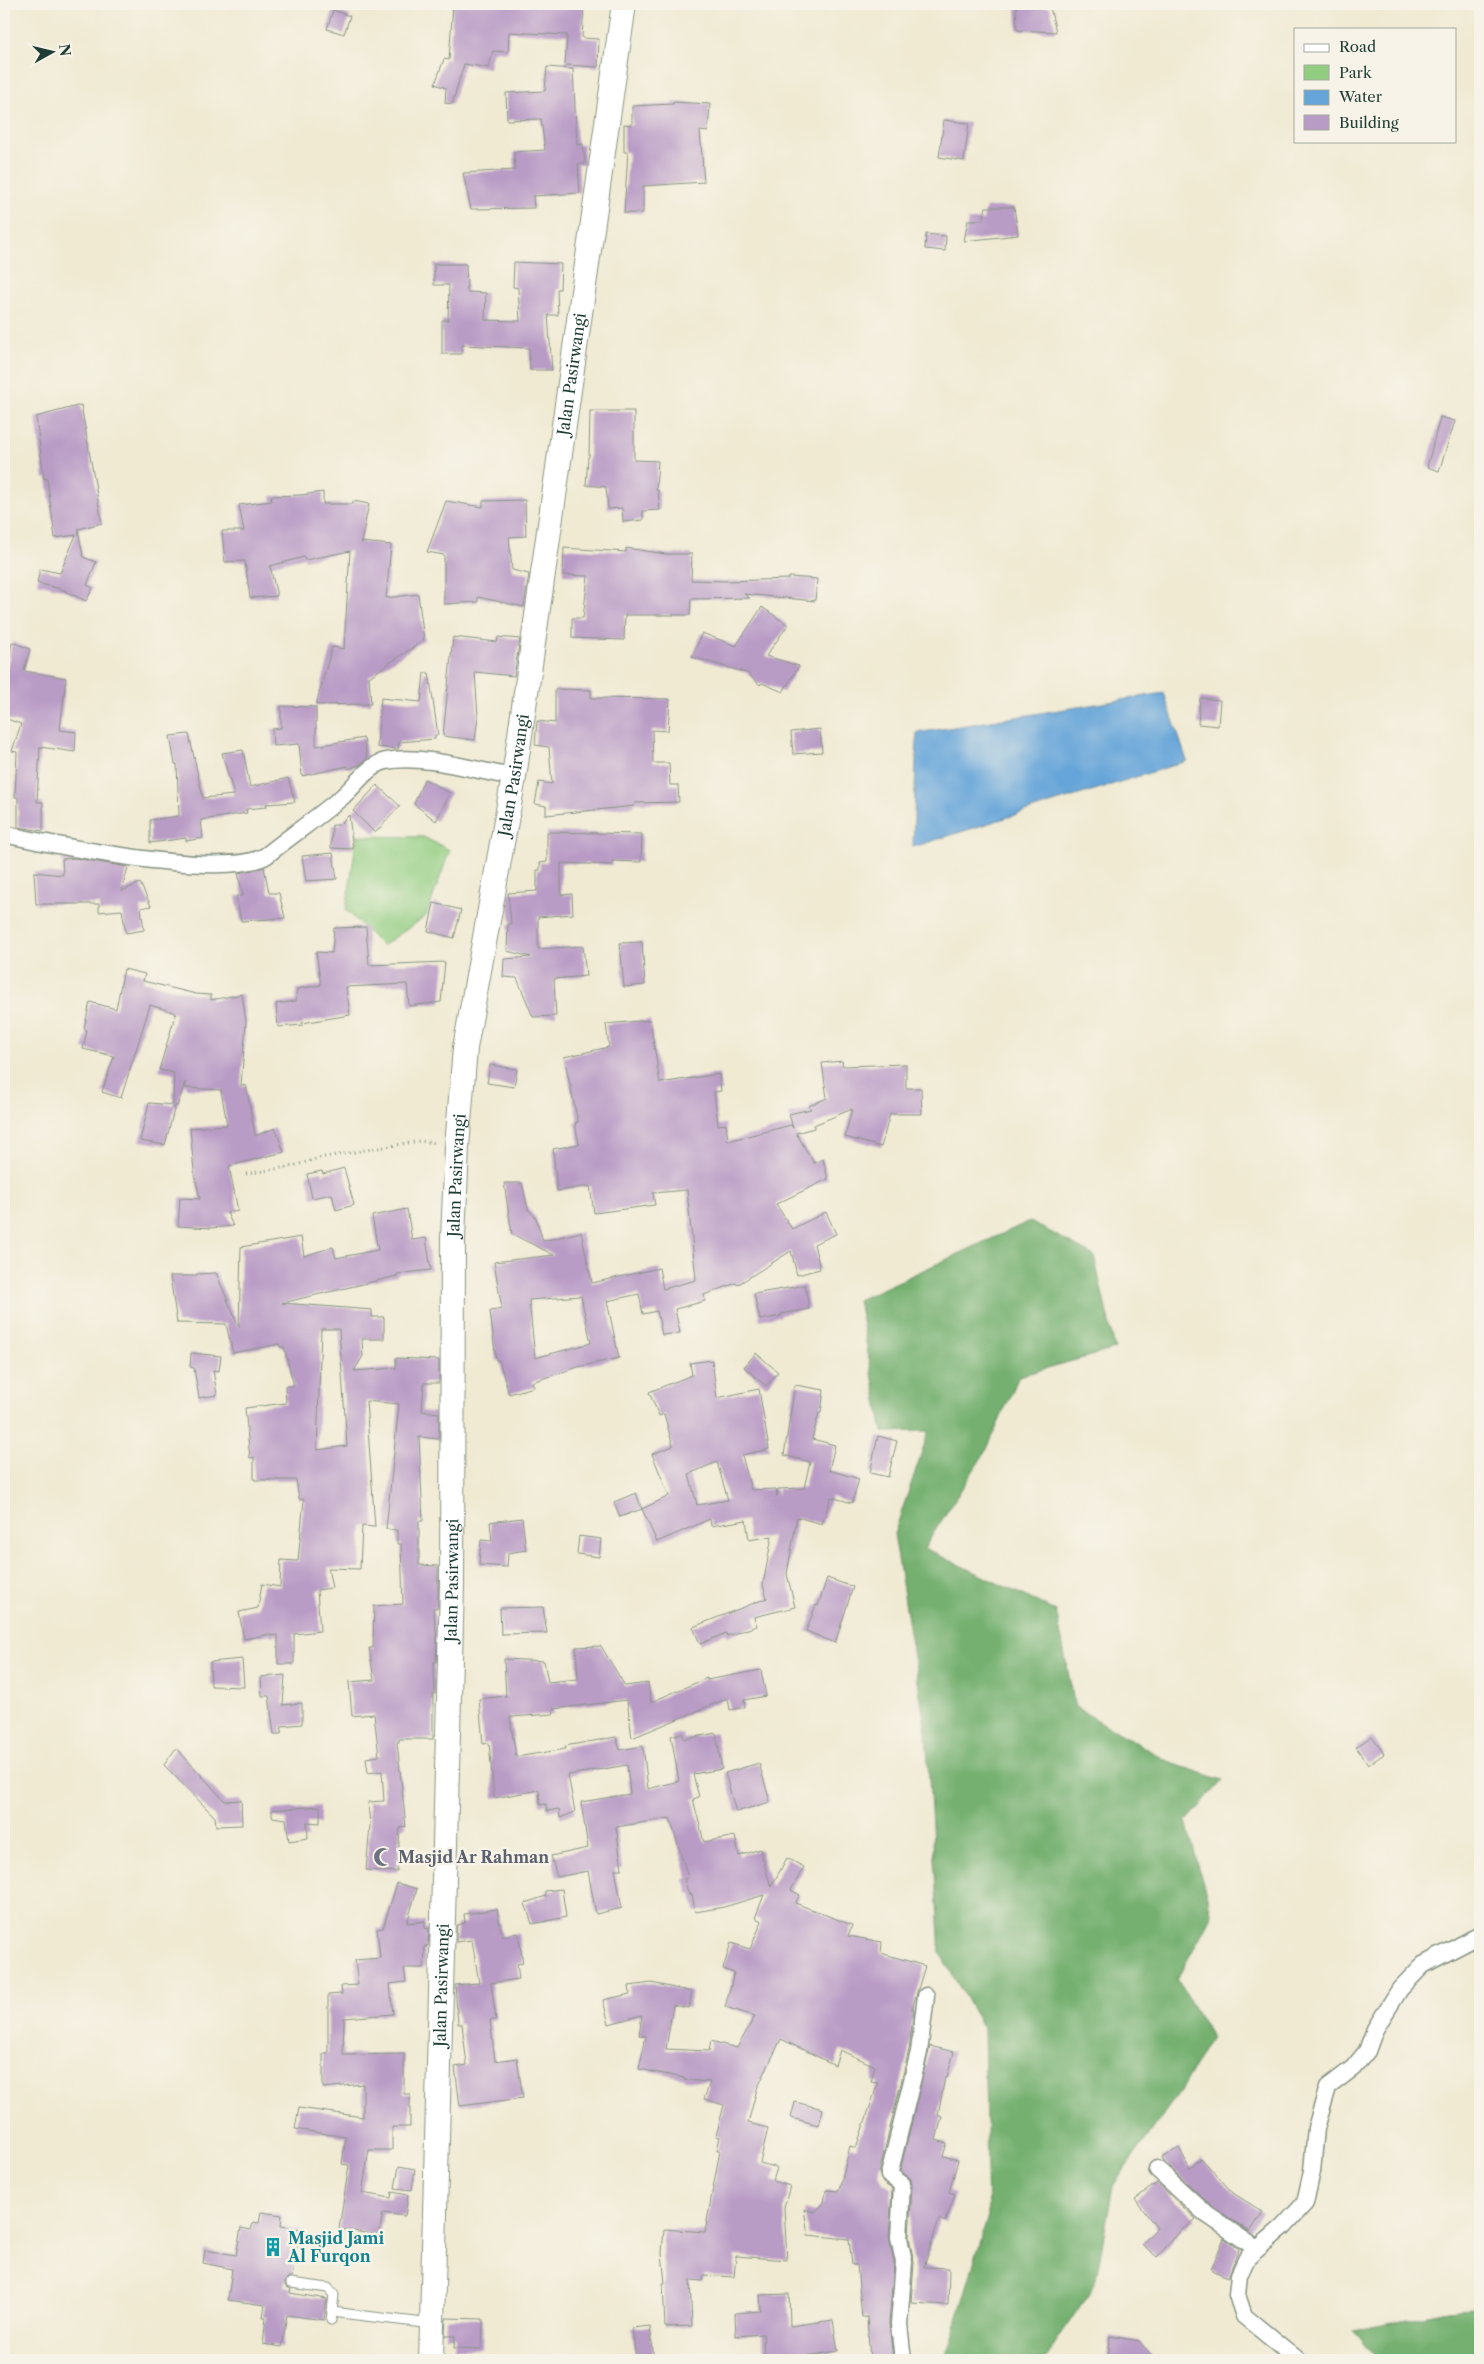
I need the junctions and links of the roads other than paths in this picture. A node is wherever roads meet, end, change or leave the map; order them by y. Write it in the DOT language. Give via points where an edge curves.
graph roads {
  1 [pos="624,4"];
  2 [pos="514,777"];
  3 [pos="4,834"];
  4 [pos="1480,1935"];
  5 [pos="926,1996"];
  6 [pos="1157,2170"];
  7 [pos="1257,2249"];
  8 [pos="291,2283"];
  9 [pos="432,2324"];
  10 [pos="431,2360"];
  11 [pos="903,2360"];
  12 [pos="1298,2360"];
  1 -- 2 [label="street, Jalan Pasirwangi"];
  2 -- 3 [label="street" via="432,762 384,762 373,767 344,796 259,861 242,864 156,860"];
  2 -- 9 [label="street, Jalan Pasirwangi" via="465,1048 457,1146 453,1267 452,1585"];
  4 -- 7 [label="street" via="1423,1965 1400,1988 1367,2051 1353,2068 1328,2087 1316,2128 1305,2203"];
  5 -- 11 [label="street" via="919,2052 889,2175 902,2184 899,2238 904,2262 899,2324"];
  6 -- 7 [label="street" via="1206,2214"];
  7 -- 12 [label="street" via="1247,2258 1239,2275 1237,2294 1244,2316"];
  8 -- 9 [label="lane" via="328,2288 334,2295 332,2316"];
  9 -- 10 [label="street, Jalan Pasirwangi"];
}
